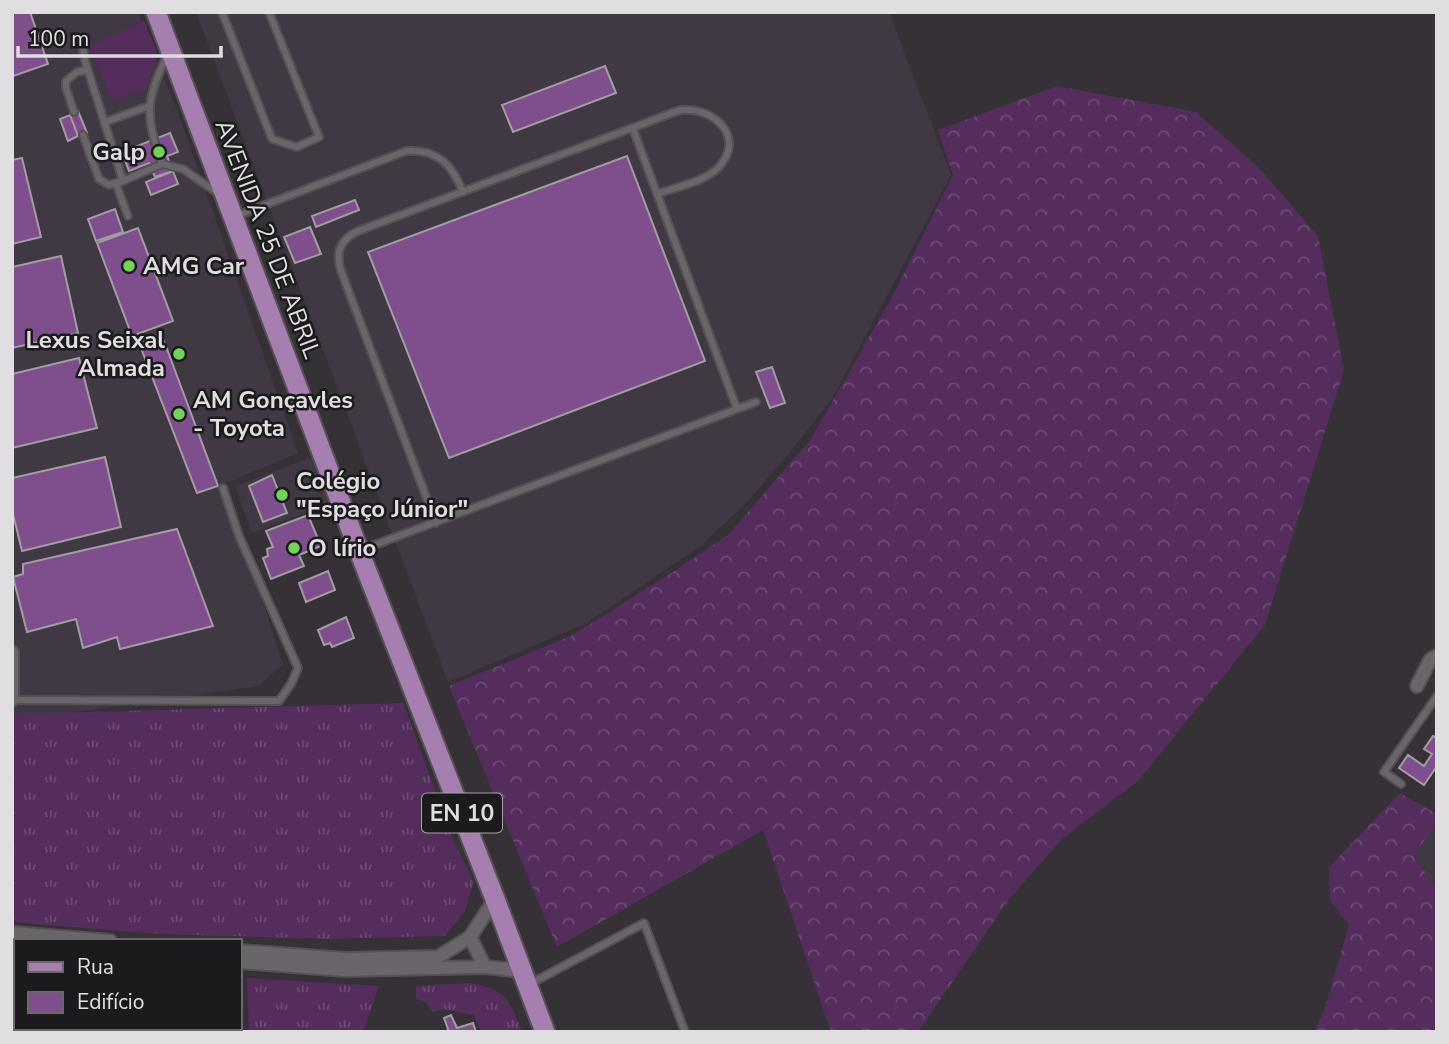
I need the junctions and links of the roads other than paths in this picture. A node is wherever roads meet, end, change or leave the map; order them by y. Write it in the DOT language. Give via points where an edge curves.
graph roads {
  1 [pos="156,12"];
  2 [pos="222,12"];
  3 [pos="270,12"];
  4 [pos="82,43"];
  5 [pos="170,49"];
  6 [pos="88,70"];
  7 [pos="149,106"];
  8 [pos="74,113"];
  9 [pos="105,122"];
  10 [pos="633,129"];
  11 [pos="83,135"];
  12 [pos="162,164"];
  13 [pos="119,183"];
  14 [pos="463,191"];
  15 [pos="657,194"];
  16 [pos="231,209"];
  17 [pos="128,216"];
  18 [pos="757,402"];
  19 [pos="737,409"];
  20 [pos="223,488"];
  21 [pos="436,523"];
  22 [pos="359,551"];
  23 [pos="12,652"];
  24 [pos="1437,656"];
  25 [pos="1417,686"];
  26 [pos="1437,696"];
  27 [pos="12,700"];
  28 [pos="1401,784"];
  29 [pos="495,899"];
  30 [pos="12,933"];
  31 [pos="470,937"];
  32 [pos="86,939"];
  33 [pos="242,951"];
  34 [pos="242,962"];
  35 [pos="485,967"];
  36 [pos="525,978"];
  37 [pos="545,1032"];
  38 [pos="685,1032"];
  1 -- 5 [label="main road, AVENIDA 25 DE ABRIL / EN 10"];
  2 -- 3 [label="lane" via="272,139 297,147 319,137"];
  4 -- 6 [label="lane"];
  5 -- 7 [label="lane" via="155,78"];
  5 -- 16 [label="main road, AVENIDA 25 DE ABRIL / EN 10"];
  6 -- 8 [label="lane" via="66,81"];
  6 -- 9 [label="lane"];
  7 -- 9 [label="lane"];
  7 -- 12 [label="lane" via="150,131"];
  9 -- 13 [label="lane"];
  10 -- 14 [label="lane"];
  10 -- 15 [label="lane"];
  10 -- 15 [label="lane" via="690,109 711,115 726,131 727,152 716,170"];
  11 -- 13 [label="lane" via="99,179 109,185"];
  12 -- 13 [label="lane"];
  12 -- 16 [label="lane" via="183,169"];
  13 -- 17 [label="lane"];
  14 -- 16 [label="lane" via="453,169 442,159 422,150 406,151"];
  14 -- 21 [label="lane" via="353,233 344,240 338,258"];
  15 -- 19 [label="lane"];
  16 -- 22 [label="main road, AVENIDA 25 DE ABRIL / EN 10"];
  18 -- 19 [label="lane"];
  19 -- 21 [label="lane"];
  20 -- 27 [label="lane" via="239,537 298,667 279,701"];
  21 -- 22 [label="lane"];
  22 -- 29 [label="main road, AVENIDA 25 DE ABRIL / EN 10"];
  23 -- 27 [label="street"];
  24 -- 25 [label="street" via="1430,660"];
  26 -- 28 [label="lane" via="1384,772"];
  29 -- 31 [label="street"];
  29 -- 36 [label="main road, AVENIDA 25 DE ABRIL / EN 10"];
  30 -- 32 [label="street"];
  31 -- 33 [label="street" via="438,957 345,959"];
  31 -- 35 [label="street"];
  34 -- 35 [label="street" via="345,970"];
  35 -- 36 [label="street"];
  36 -- 37 [label="main road, AVENIDA 25 DE ABRIL / EN 10"];
  36 -- 38 [label="lane" via="644,923"];
}
